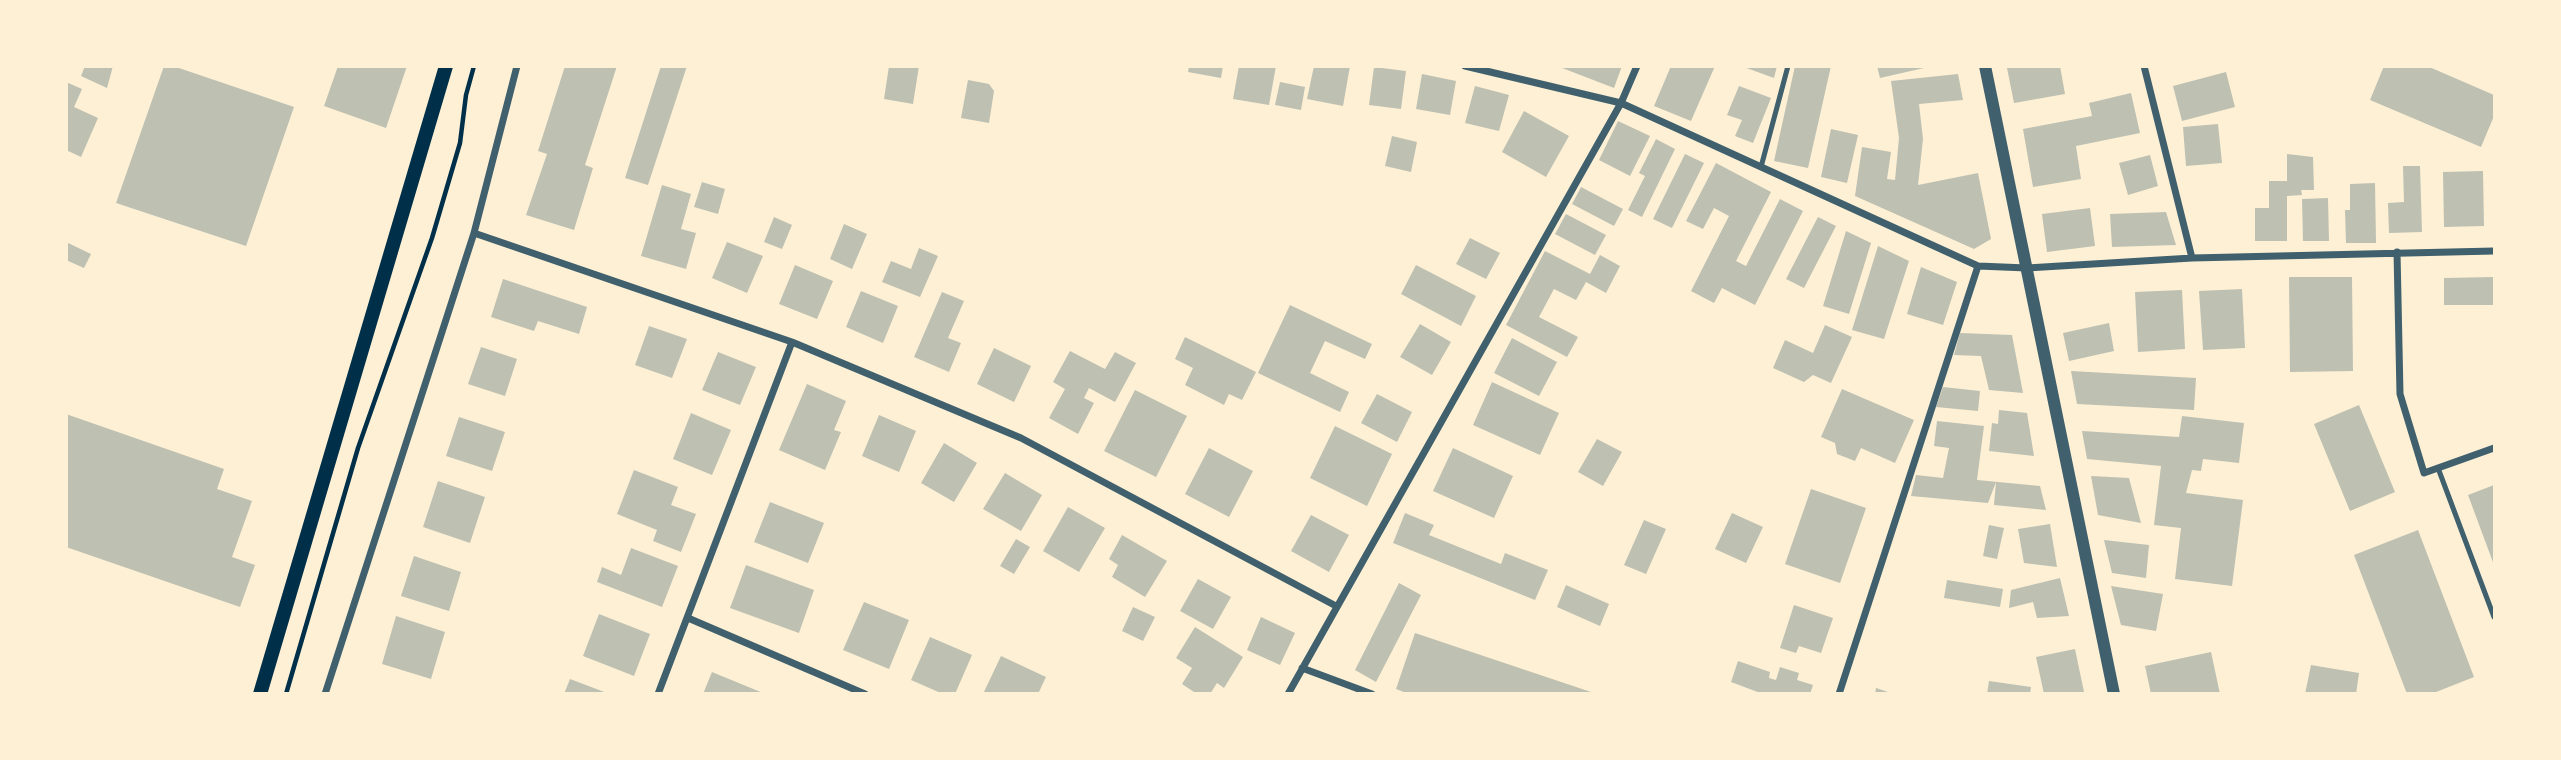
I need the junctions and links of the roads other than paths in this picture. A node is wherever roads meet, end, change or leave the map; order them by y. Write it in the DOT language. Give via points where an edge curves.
graph roads {
  1 [pos="446,66"];
  2 [pos="517,66"];
  3 [pos="1465,66"];
  4 [pos="1637,66"];
  5 [pos="1787,66"];
  6 [pos="1985,66"];
  7 [pos="2144,66"];
  8 [pos="1620,103"];
  9 [pos="1761,167"];
  10 [pos="474,233"];
  11 [pos="2494,251"];
  12 [pos="2397,252"];
  13 [pos="2192,258"];
  14 [pos="1978,266"];
  15 [pos="2027,268"];
  16 [pos="792,342"];
  17 [pos="2494,447"];
  18 [pos="2438,468"];
  19 [pos="1336,606"];
  20 [pos="2494,617"];
  21 [pos="688,618"];
  22 [pos="1302,668"];
  23 [pos="260,694"];
  24 [pos="325,694"];
  25 [pos="659,694"];
  26 [pos="865,694"];
  27 [pos="1289,694"];
  28 [pos="1372,694"];
  29 [pos="1839,694"];
  30 [pos="2114,694"];
  1 -- 23 [label="main road"];
  2 -- 10 [label="street"];
  3 -- 8 [label="street"];
  4 -- 8 [label="street"];
  5 -- 9 [label="lane"];
  6 -- 15 [label="street"];
  7 -- 13 [label="street"];
  8 -- 9 [label="street"];
  8 -- 19 [label="street"];
  9 -- 14 [label="street"];
  10 -- 16 [label="street"];
  10 -- 24 [label="street"];
  11 -- 12 [label="street"];
  12 -- 13 [label="street"];
  12 -- 18 [label="street" via="2400,394 2424,473"];
  13 -- 15 [label="street"];
  14 -- 15 [label="street"];
  14 -- 29 [label="street"];
  15 -- 30 [label="street"];
  16 -- 19 [label="street" via="1021,438"];
  16 -- 21 [label="street"];
  17 -- 18 [label="street"];
  18 -- 20 [label="lane"];
  19 -- 22 [label="street"];
  21 -- 25 [label="street"];
  21 -- 26 [label="street"];
  22 -- 27 [label="street"];
  22 -- 28 [label="street"];
}
